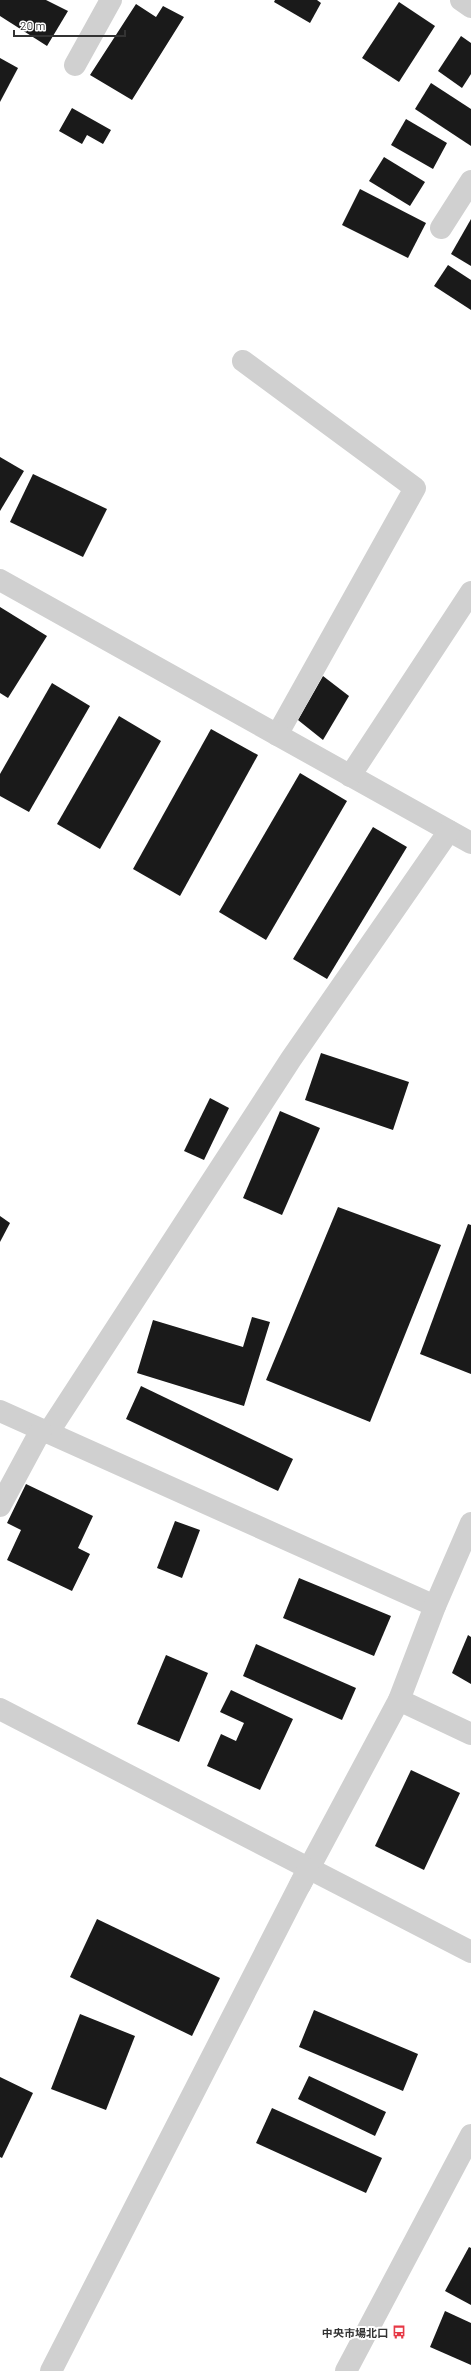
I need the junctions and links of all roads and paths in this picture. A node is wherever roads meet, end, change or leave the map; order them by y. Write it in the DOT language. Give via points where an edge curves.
graph roads {
  1 [pos="111,0"];
  2 [pos="461,0"];
  3 [pos="471,7"];
  4 [pos="75,65"];
  5 [pos="471,181"];
  6 [pos="442,228"];
  7 [pos="243,361"];
  8 [pos="0,580"];
  9 [pos="471,592"];
  10 [pos="277,735"];
  11 [pos="350,776"];
  12 [pos="449,831"];
  13 [pos="471,844"];
  14 [pos="0,1411"];
  15 [pos="44,1431"];
  16 [pos="0,1506"];
  17 [pos="471,1523"];
  18 [pos="435,1606"];
  19 [pos="399,1700"];
  20 [pos="0,1709"];
  21 [pos="471,1734"];
  22 [pos="306,1873"];
  23 [pos="471,1952"];
  24 [pos="471,2135"];
  25 [pos="51,2371"];
  26 [pos="346,2371"];
  1 -- 4 [label="street"];
  2 -- 3 [label="street"];
  5 -- 6 [label="street"];
  7 -- 10 [label="street" via="415,488"];
  8 -- 10 [label="street"];
  9 -- 11 [label="street"];
  10 -- 11 [label="street"];
  11 -- 12 [label="street"];
  12 -- 13 [label="street"];
  12 -- 15 [label="street" via="291,1059"];
  14 -- 15 [label="street"];
  15 -- 16 [label="street"];
  15 -- 18 [label="street"];
  17 -- 18 [label="street"];
  18 -- 19 [label="street"];
  19 -- 21 [label="street"];
  19 -- 22 [label="street"];
  20 -- 22 [label="street"];
  22 -- 23 [label="street"];
  22 -- 25 [label="street"];
  24 -- 26 [label="street"];
}
